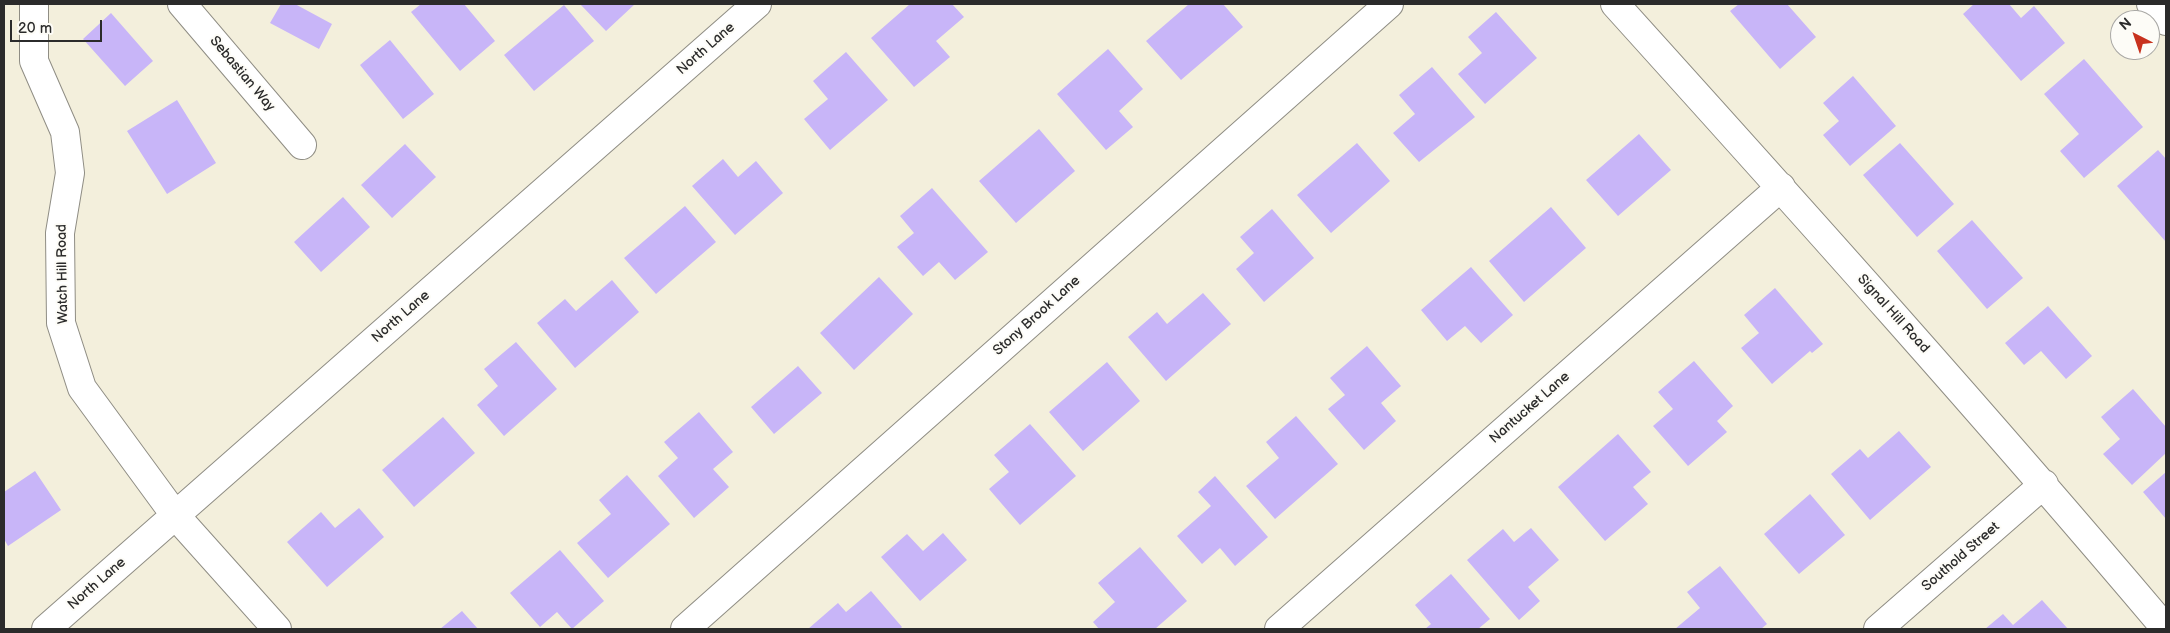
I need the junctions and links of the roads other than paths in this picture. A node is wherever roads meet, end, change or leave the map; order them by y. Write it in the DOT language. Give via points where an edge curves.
graph roads {
  1 [pos="34,4"];
  2 [pos="182,4"];
  3 [pos="757,4"];
  4 [pos="1390,4"];
  5 [pos="1615,4"];
  6 [pos="2151,4"];
  7 [pos="2166,21"];
  8 [pos="302,145"];
  9 [pos="1780,187"];
  10 [pos="2044,484"];
  11 [pos="175,515"];
  12 [pos="46,629"];
  13 [pos="277,629"];
  14 [pos="686,629"];
  15 [pos="1279,629"];
  16 [pos="1878,629"];
  17 [pos="2166,629"];
  1 -- 11 [label="street, Watch Hill Road" via="34,61 65,132 70,173 60,233 62,323 82,388"];
  2 -- 8 [label="street, Sebastian Way"];
  3 -- 11 [label="street, North Lane"];
  4 -- 14 [label="street, Stony Brook Lane"];
  5 -- 9 [label="street, Signal Hill Road"];
  6 -- 7 [label="street"];
  9 -- 10 [label="street, Signal Hill Road"];
  9 -- 15 [label="street, Nantucket Lane"];
  10 -- 16 [label="street, Southold Street"];
  10 -- 17 [label="street, Signal Hill Road"];
  11 -- 12 [label="street, North Lane"];
  11 -- 13 [label="street, Watch Hill Road"];
}
